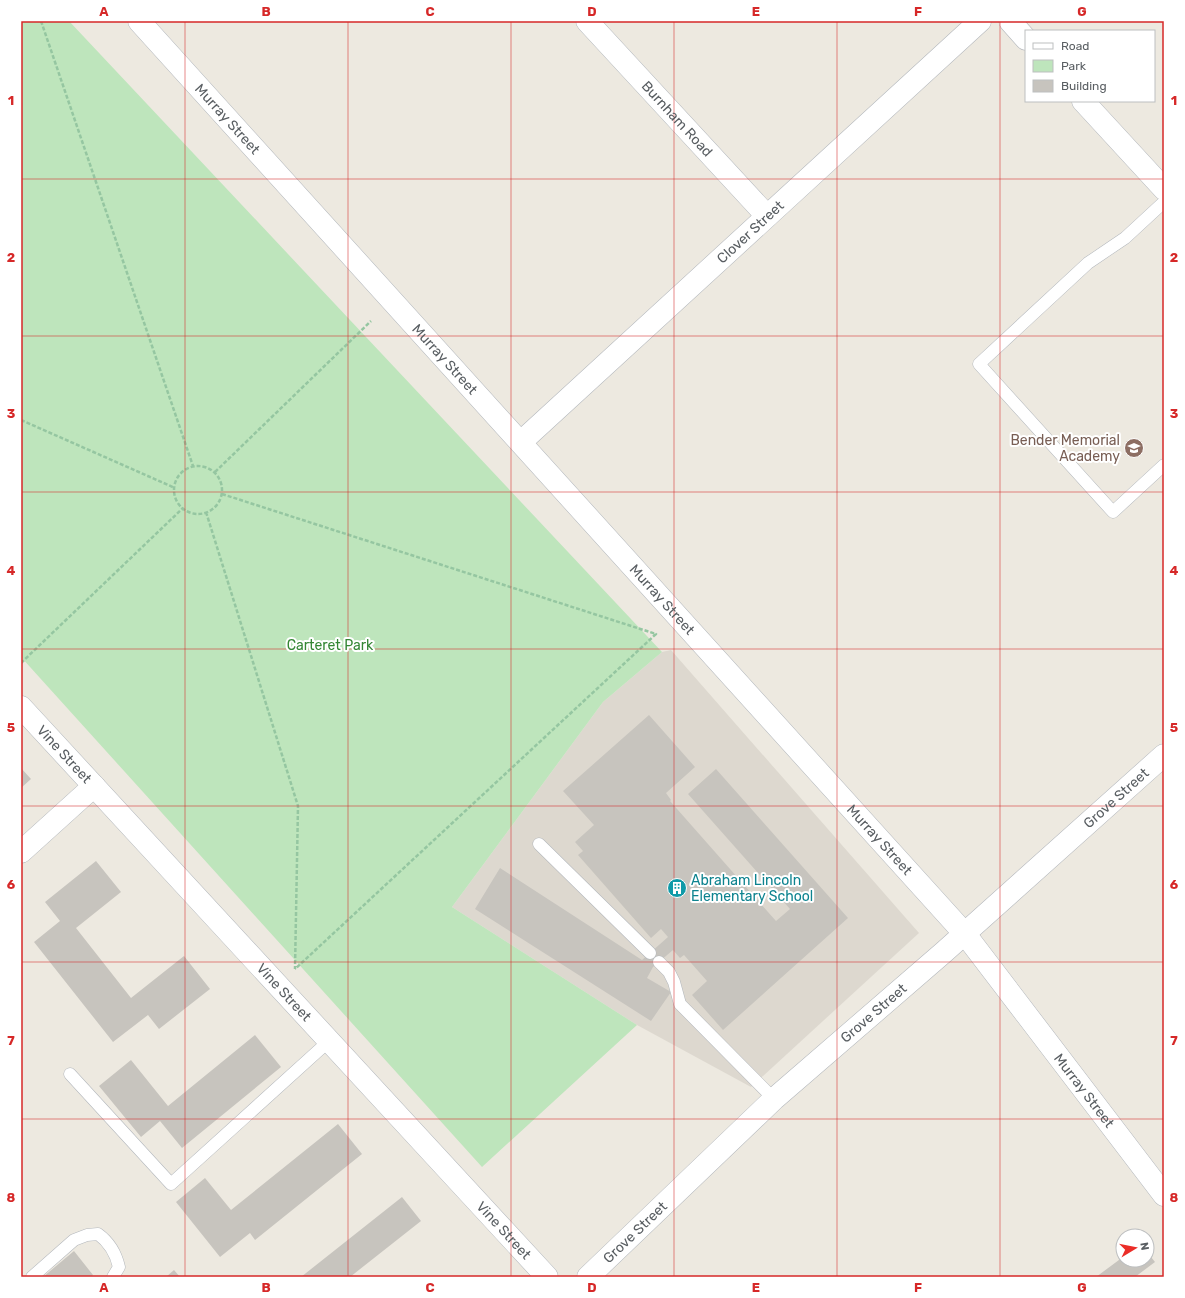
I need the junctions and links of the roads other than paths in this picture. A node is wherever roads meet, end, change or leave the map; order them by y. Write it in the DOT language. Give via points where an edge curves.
graph roads {
  1 [pos="139,21"];
  2 [pos="587,21"];
  3 [pos="980,21"];
  4 [pos="1010,21"];
  5 [pos="1025,38"];
  6 [pos="1084,102"];
  7 [pos="1164,189"];
  8 [pos="1164,202"];
  9 [pos="767,216"];
  10 [pos="521,442"];
  11 [pos="1164,465"];
  12 [pos="21,707"];
  13 [pos="1164,755"];
  14 [pos="94,786"];
  15 [pos="539,844"];
  16 [pos="21,852"];
  17 [pos="965,934"];
  18 [pos="650,953"];
  19 [pos="659,962"];
  20 [pos="329,1042"];
  21 [pos="70,1074"];
  22 [pos="774,1099"];
  23 [pos="1164,1195"];
  24 [pos="32,1277"];
  25 [pos="113,1277"];
  26 [pos="547,1277"];
  27 [pos="588,1277"];
  1 -- 10 [label="street, Murray Street"];
  2 -- 9 [label="street, Burnham Road"];
  3 -- 9 [label="street, Clover Street"];
  4 -- 5 [label="street"];
  6 -- 7 [label="street"];
  8 -- 11 [label="lane" via="1125,238 1088,263 979,364 1113,512"];
  9 -- 10 [label="street, Clover Street"];
  10 -- 17 [label="street, Murray Street"];
  12 -- 14 [label="street, Vine Street"];
  13 -- 17 [label="street, Grove Street"];
  14 -- 16 [label="street"];
  14 -- 20 [label="street, Vine Street"];
  15 -- 18 [label="lane"];
  17 -- 22 [label="street, Grove Street"];
  17 -- 23 [label="street, Murray Street"];
  19 -- 22 [label="lane" via="674,982 680,1004"];
  20 -- 21 [label="lane" via="171,1184"];
  20 -- 26 [label="street, Vine Street"];
  22 -- 27 [label="street, Grove Street"];
  24 -- 25 [label="lane" via="74,1240 98,1234 116,1256 119,1267"];
}
